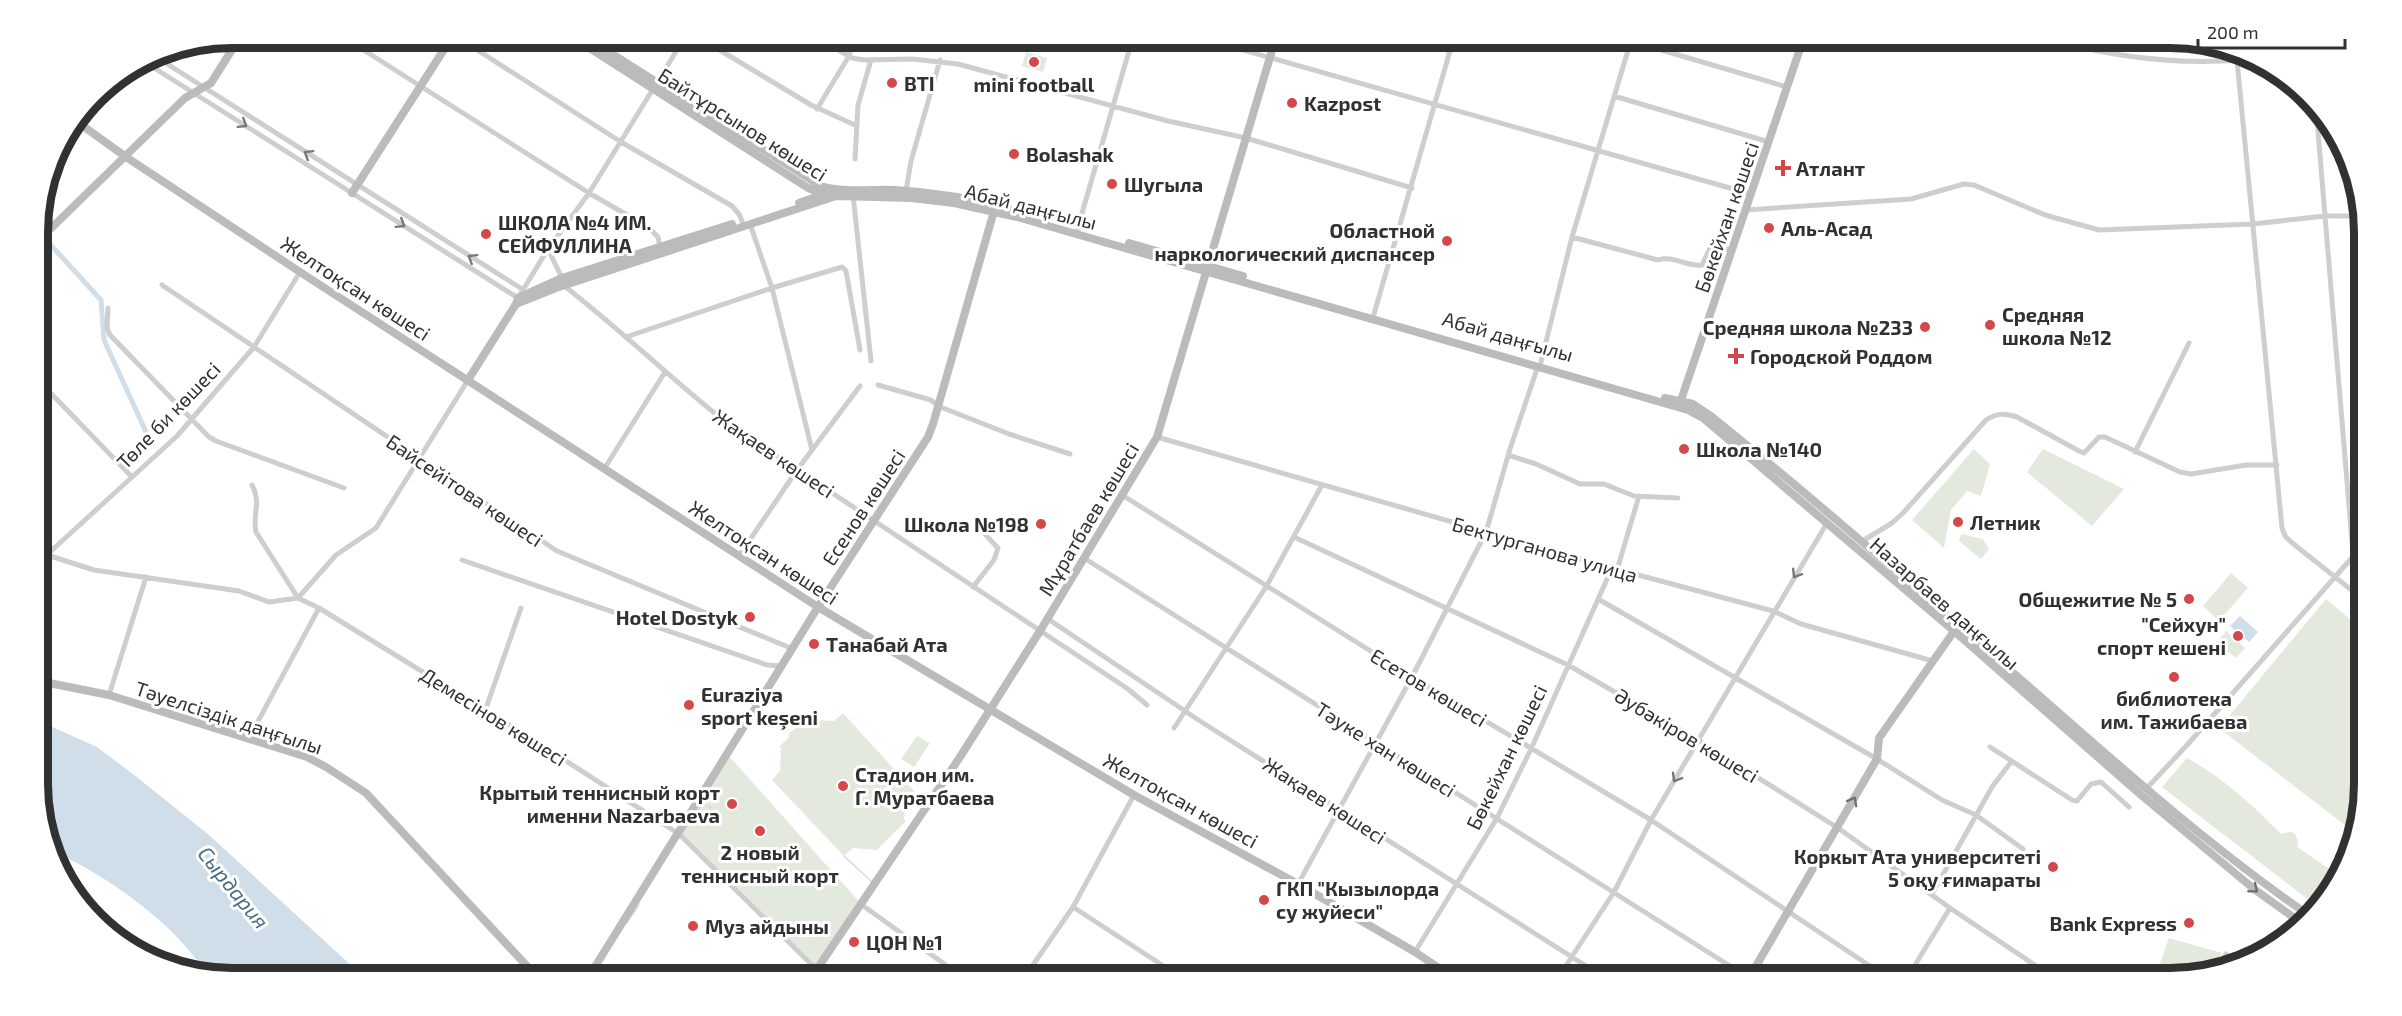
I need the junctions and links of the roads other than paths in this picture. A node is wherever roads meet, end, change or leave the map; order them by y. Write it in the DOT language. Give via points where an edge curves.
graph roads {
  1 [pos="233,48"];
  2 [pos="360,48"];
  3 [pos="445,48"];
  4 [pos="473,48"];
  5 [pos="590,48"];
  6 [pos="600,48"];
  7 [pos="679,48"];
  8 [pos="716,48"];
  9 [pos="834,48"];
  10 [pos="851,48"];
  11 [pos="1130,48"];
  12 [pos="1234,48"];
  13 [pos="1273,48"];
  14 [pos="1440,48"];
  15 [pos="1451,48"];
  16 [pos="1628,48"];
  17 [pos="1660,48"];
  18 [pos="1801,48"];
  19 [pos="2076,48"];
  20 [pos="1450,51"];
  21 [pos="849,56"];
  22 [pos="1270,58"];
  23 [pos="871,60"];
  24 [pos="940,60"];
  25 [pos="2235,60"];
  26 [pos="2237,60"];
  27 [pos="162,62"];
  28 [pos="151,67"];
  29 [pos="421,85"];
  30 [pos="656,86"];
  31 [pos="203,87"];
  32 [pos="1787,87"];
  33 [pos="193,93"];
  34 [pos="1614,96"];
  35 [pos="1435,105"];
  36 [pos="1113,107"];
  37 [pos="817,109"];
  38 [pos="2317,122"];
  39 [pos="855,125"];
  40 [pos="82,126"];
  41 [pos="1246,138"];
  42 [pos="621,142"];
  43 [pos="1769,142"];
  44 [pos="1598,151"];
  45 [pos="126,157"];
  46 [pos="855,159"];
  47 [pos="798,181"];
  48 [pos="1412,188"];
  49 [pos="354,189"];
  50 [pos="589,193"];
  51 [pos="837,193"];
  52 [pos="823,194"];
  53 [pos="910,194"];
  54 [pos="1751,194"];
  55 [pos="853,195"];
  56 [pos="800,202"];
  57 [pos="994,208"];
  58 [pos="1746,210"];
  59 [pos="2325,216"];
  60 [pos="2353,216"];
  61 [pos="746,222"];
  62 [pos="2253,224"];
  63 [pos="1076,231"];
  64 [pos="48,232"];
  65 [pos="1572,237"];
  66 [pos="660,247"];
  67 [pos="548,249"];
  68 [pos="1732,250"];
  69 [pos="1208,269"];
  70 [pos="300,272"];
  71 [pos="562,282"];
  72 [pos="162,285"];
  73 [pos="772,288"];
  74 [pos="519,297"];
  75 [pos="108,308"];
  76 [pos="1374,314"];
  77 [pos="627,337"];
  78 [pos="2189,344"];
  79 [pos="254,347"];
  80 [pos="860,350"];
  81 [pos="871,361"];
  82 [pos="1539,364"];
  83 [pos="665,372"];
  84 [pos="468,380"];
  85 [pos="878,385"];
  86 [pos="860,386"];
  87 [pos="48,390"];
  88 [pos="1679,404"];
  89 [pos="938,406"];
  90 [pos="191,418"];
  91 [pos="1157,437"];
  92 [pos="812,450"];
  93 [pos="2135,452"];
  94 [pos="1070,454"];
  95 [pos="1508,455"];
  96 [pos="419,459"];
  97 [pos="2277,465"];
  98 [pos="604,469"];
  99 [pos="797,470"];
  100 [pos="132,477"];
  101 [pos="252,485"];
  102 [pos="1322,485"];
  103 [pos="344,488"];
  104 [pos="1122,495"];
  105 [pos="1640,496"];
  106 [pos="1678,498"];
  107 [pos="1829,520"];
  108 [pos="873,521"];
  109 [pos="980,529"];
  110 [pos="1486,532"];
  111 [pos="1294,537"];
  112 [pos="1861,542"];
  113 [pos="48,554"];
  114 [pos="2353,554"];
  115 [pos="48,555"];
  116 [pos="739,556"];
  117 [pos="1084,558"];
  118 [pos="462,560"];
  119 [pos="1614,569"];
  120 [pos="2335,576"];
  121 [pos="146,577"];
  122 [pos="1266,586"];
  123 [pos="973,587"];
  124 [pos="2354,592"];
  125 [pos="298,598"];
  126 [pos="1598,599"];
  127 [pos="818,607"];
  128 [pos="320,608"];
  129 [pos="521,608"];
  130 [pos="1447,609"];
  131 [pos="1773,611"];
  132 [pos="1048,618"];
  133 [pos="1956,628"];
  134 [pos="1040,631"];
  135 [pos="793,649"];
  136 [pos="1227,649"];
  137 [pos="1933,661"];
  138 [pos="1568,665"];
  139 [pos="783,666"];
  140 [pos="1412,677"];
  141 [pos="1734,677"];
  142 [pos="48,683"];
  143 [pos="109,695"];
  144 [pos="1147,705"];
  145 [pos="990,709"];
  146 [pos="1185,710"];
  147 [pos="484,711"];
  148 [pos="1174,728"];
  149 [pos="249,738"];
  150 [pos="1698,740"];
  151 [pos="1376,743"];
  152 [pos="1990,747"];
  153 [pos="1531,749"];
  154 [pos="1877,759"];
  155 [pos="2011,762"];
  156 [pos="2144,792"];
  157 [pos="1134,795"];
  158 [pos="2129,807"];
  159 [pos="1340,810"];
  160 [pos="1976,815"];
  161 [pos="1497,818"];
  162 [pos="1651,820"];
  163 [pos="1838,828"];
  164 [pos="679,834"];
  165 [pos="2023,849"];
  166 [pos="1298,884"];
  167 [pos="1458,885"];
  168 [pos="1614,892"];
  169 [pos="1932,894"];
  170 [pos="862,905"];
  171 [pos="1073,907"];
  172 [pos="1950,908"];
  173 [pos="2303,911"];
  174 [pos="1788,912"];
  175 [pos="2295,918"];
  176 [pos="1415,952"];
  177 [pos="2226,954"];
  178 [pos="1571,957"];
  179 [pos="2223,960"];
  180 [pos="529,968"];
  181 [pos="594,968"];
  182 [pos="819,968"];
  183 [pos="950,968"];
  184 [pos="1031,968"];
  185 [pos="1167,968"];
  186 [pos="1439,968"];
  187 [pos="1564,968"];
  188 [pos="1589,968"];
  189 [pos="1733,968"];
  190 [pos="1755,968"];
  191 [pos="1873,968"];
  192 [pos="1913,968"];
  193 [pos="2039,968"];
  1 -- 31 [label="street" via="211,82"];
  2 -- 29 [label="street"];
  3 -- 29 [label="street"];
  4 -- 42 [label="street"];
  5 -- 30 [label="street, Байтұрсынов көшесі"];
  6 -- 30 [label="street, Байтұрсынов көшесі"];
  7 -- 30 [label="street"];
  8 -- 37 [label="street"];
  9 -- 21 [label="street"];
  10 -- 21 [label="street"];
  11 -- 36 [label="street"];
  12 -- 22 [label="street"];
  13 -- 22 [label="street, Мұратбаев көшесі"];
  14 -- 20 [label="street"];
  15 -- 20 [label="street"];
  16 -- 34 [label="street"];
  17 -- 32 [label="street"];
  18 -- 32 [label="street, Бөкейхан көшесі"];
  19 -- 25 [label="street" via="2176,62"];
  20 -- 35 [label="street"];
  21 -- 23 [label="street"];
  21 -- 37 [label="street"];
  22 -- 35 [label="street"];
  22 -- 41 [label="street, Мұратбаев көшесі"];
  23 -- 24 [label="street"];
  23 -- 39 [label="street"];
  24 -- 36 [label="street"];
  24 -- 53 [label="street" via="911,161"];
  26 -- 62 [label="street"];
  27 -- 31 [label="street"];
  28 -- 33 [label="street"];
  29 -- 49 [label="street"];
  29 -- 50 [label="street"];
  30 -- 42 [label="street"];
  30 -- 47 [label="street, Байтұрсынов көшесі"];
  30 -- 51 [label="street, Байтұрсынов көшесі"];
  31 -- 33 [label="street"];
  49 -- 31 [label="street, one-way"];
  32 -- 43 [label="street, Бөкейхан көшесі"];
  33 -- 45 [label="street"];
  33 -- 49 [label="street, one-way"];
  34 -- 43 [label="street"];
  34 -- 44 [label="street"];
  35 -- 44 [label="street"];
  35 -- 48 [label="street"];
  36 -- 41 [label="street"];
  36 -- 63 [label="street"];
  37 -- 39 [label="street"];
  38 -- 59 [label="street"];
  39 -- 46 [label="street"];
  40 -- 45 [label="street, Желтоқсан көшесі"];
  41 -- 48 [label="street"];
  41 -- 69 [label="street, Мұратбаев көшесі"];
  42 -- 50 [label="street"];
  42 -- 61 [label="street" via="732,206"];
  43 -- 54 [label="street, Бөкейхан көшесі"];
  44 -- 54 [label="street"];
  44 -- 65 [label="street"];
  45 -- 64 [label="street"];
  45 -- 70 [label="street, Желтоқсан көшесі"];
  47 -- 52 [label="street, Байтұрсынов көшесі"];
  47 -- 56 [label="street" via="807,193"];
  48 -- 76 [label="street"];
  49 -- 74 [label="street, one-way"];
  74 -- 49 [label="street, one-way"];
  50 -- 66 [label="street" via="648,227 658,237"];
  50 -- 67 [label="street"];
  51 -- 52 [label="street, Абай даңғылы"];
  51 -- 53 [label="street, Абай даңғылы"];
  51 -- 55 [label="street, Абай даңғылы"];
  51 -- 61 [label="street, Абай даңғылы"];
  52 -- 56 [label="street, Абай даңғылы"];
  53 -- 55 [label="street, Абай даңғылы"];
  53 -- 57 [label="street, Абай даңғылы"];
  54 -- 58 [label="street, Бөкейхан көшесі"];
  55 -- 81 [label="street"];
  56 -- 61 [label="street, Абай даңғылы"];
  57 -- 63 [label="street, Абай даңғылы"];
  57 -- 89 [label="street, Есенов көшесі"];
  58 -- 62 [label="street" via="1911,199 1964,184 2099,230"];
  58 -- 68 [label="street, Бөкейхан көшесі"];
  59 -- 60 [label="street"];
  59 -- 62 [label="street"];
  59 -- 114 [label="street"];
  61 -- 66 [label="street, Абай даңғылы"];
  61 -- 71 [label="street, Абай даңғылы"];
  61 -- 73 [label="street"];
  62 -- 97 [label="street"];
  63 -- 69 [label="street, Абай даңғылы"];
  65 -- 68 [label="street" via="1695,266 1702,265 1712,244"];
  65 -- 82 [label="street"];
  66 -- 71 [label="street, Абай даңғылы"];
  67 -- 71 [label="street"];
  67 -- 74 [label="street"];
  68 -- 88 [label="street, Бөкейхан көшесі"];
  69 -- 76 [label="street, Абай даңғылы"];
  69 -- 82 [label="street, Абай даңғылы"];
  69 -- 91 [label="street, Мұратбаев көшесі"];
  70 -- 79 [label="street, Төле би көшесі"];
  70 -- 84 [label="street, Желтоқсан көшесі"];
  71 -- 74 [label="street, Абай даңғылы"];
  71 -- 77 [label="street, Жақаев көшесі"];
  72 -- 79 [label="street, Байсейітова көшесі"];
  73 -- 77 [label="street"];
  73 -- 80 [label="street" via="844,268"];
  73 -- 92 [label="street"];
  74 -- 84 [label="street"];
  75 -- 90 [label="street" via="107,328 111,335"];
  76 -- 82 [label="street, Абай даңғылы"];
  77 -- 83 [label="street, Жақаев көшесі"];
  78 -- 93 [label="street"];
  79 -- 90 [label="street, Төле би көшесі"];
  79 -- 96 [label="street, Байсейітова көшесі"];
  82 -- 88 [label="street, Назарбаев даңғылы"];
  82 -- 95 [label="street"];
  83 -- 98 [label="street"];
  83 -- 99 [label="street, Жақаев көшесі" via="728,424"];
  84 -- 96 [label="street"];
  84 -- 98 [label="street, Желтоқсан көшесі"];
  85 -- 89 [label="street" via="931,400"];
  86 -- 92 [label="street"];
  87 -- 100 [label="street"];
  88 -- 107 [label="street, Назарбаев даңғылы" via="1704,418"];
  89 -- 94 [label="street"];
  89 -- 108 [label="street, Есенов көшесі" via="928,436"];
  90 -- 100 [label="street, Төле би көшесі"];
  90 -- 103 [label="street" via="216,441"];
  91 -- 102 [label="street, Бектурганова улица"];
  91 -- 104 [label="street, Мұратбаев көшесі"];
  92 -- 99 [label="street"];
  93 -- 97 [label="street" via="2191,474 2246,465"];
  93 -- 112 [label="street" via="2099,437 2084,453 2017,417 1996,414 1986,420 1903,513"];
  95 -- 105 [label="street" via="1580,484 1604,484"];
  95 -- 110 [label="street"];
  96 -- 125 [label="street" via="373,532 336,555"];
  96 -- 135 [label="street, Байсейітова көшесі" via="557,551"];
  97 -- 120 [label="street" via="2285,536"];
  98 -- 116 [label="street, Желтоқсан көшесі"];
  99 -- 108 [label="street, Жақаев көшесі"];
  99 -- 116 [label="street"];
  100 -- 113 [label="street, Төле би көшесі"];
  101 -- 125 [label="street" via="258,496 256,532"];
  102 -- 110 [label="street, Бектурганова улица"];
  102 -- 111 [label="street"];
  104 -- 117 [label="street, Мұратбаев көшесі"];
  104 -- 122 [label="street, Есетов көшесі"];
  105 -- 106 [label="street"];
  105 -- 119 [label="street, Бөкейхан көшесі"];
  107 -- 112 [label="street, Назарбаев даңғылы"];
  107 -- 131 [label="street, one-way"];
  107 -- 133 [label="street, Назарбаев даңғылы"];
  108 -- 123 [label="street, Жақаев көшесі"];
  108 -- 127 [label="street, Есенов көшесі"];
  109 -- 123 [label="street" via="998,548 994,560"];
  110 -- 119 [label="street, Бектурганова улица"];
  110 -- 130 [label="street"];
  111 -- 122 [label="street"];
  111 -- 130 [label="street, Әубәкіров көшесі"];
  112 -- 133 [label="street, Назарбаев даңғылы"];
  114 -- 120 [label="street"];
  115 -- 121 [label="street" via="94,570"];
  116 -- 127 [label="street, Желтоқсан көшесі"];
  117 -- 132 [label="street, Мұратбаев көшесі"];
  117 -- 136 [label="street, Тәуке хан көшесі"];
  118 -- 139 [label="street" via="767,665"];
  119 -- 126 [label="street, Бөкейхан көшесі"];
  119 -- 131 [label="street, Бектурганова улица"];
  120 -- 124 [label="street"];
  120 -- 156 [label="street"];
  121 -- 125 [label="street" via="239,591 269,602"];
  121 -- 143 [label="street"];
  122 -- 136 [label="street"];
  122 -- 140 [label="street, Есетов көшесі"];
  123 -- 134 [label="street, Жақаев көшесі"];
  125 -- 128 [label="street, Демесінов көшесі"];
  126 -- 138 [label="street, Бөкейхан көшесі"];
  126 -- 141 [label="street"];
  127 -- 135 [label="street, Есенов көшесі"];
  127 -- 145 [label="street, Желтоқсан көшесі"];
  128 -- 147 [label="street, Демесінов көшесі"];
  128 -- 149 [label="street"];
  129 -- 147 [label="street"];
  130 -- 138 [label="street, Әубәкіров көшесі"];
  130 -- 140 [label="street"];
  131 -- 137 [label="street, Бектурганова улица" via="1801,624"];
  131 -- 141 [label="street"];
  132 -- 134 [label="street, Мұратбаев көшесі"];
  132 -- 146 [label="street, Жақаев көшесі"];
  133 -- 137 [label="street"];
  133 -- 156 [label="street, Назарбаев даңғылы"];
  134 -- 144 [label="street, Жақаев көшесі"];
  134 -- 145 [label="street, Мұратбаев көшесі"];
  135 -- 139 [label="street, Есенов көшесі"];
  136 -- 146 [label="street"];
  136 -- 151 [label="street, Тәуке хан көшесі"];
  137 -- 154 [label="street" via="1879,738"];
  138 -- 150 [label="street, Әубәкіров көшесі"];
  138 -- 153 [label="street, Бөкейхан көшесі"];
  139 -- 164 [label="street, Есенов көшесі"];
  140 -- 151 [label="street"];
  140 -- 153 [label="street, Есетов көшесі"];
  141 -- 150 [label="street"];
  141 -- 154 [label="street"];
  142 -- 143 [label="street, Тәуелсіздік даңғылы"];
  143 -- 149 [label="street, Тәуелсіздік даңғылы"];
  145 -- 157 [label="street, Желтоқсан көшесі"];
  145 -- 170 [label="street, Мұратбаев көшесі"];
  146 -- 148 [label="street"];
  146 -- 159 [label="street, Жақаев көшесі"];
  147 -- 164 [label="street, Демесінов көшесі"];
  149 -- 180 [label="street, Тәуелсіздік даңғылы" via="306,757 366,793"];
  150 -- 162 [label="street, one-way"];
  150 -- 163 [label="street, Әубәкіров көшесі"];
  151 -- 159 [label="street"];
  151 -- 161 [label="street, Тәуке хан көшесі"];
  152 -- 155 [label="street"];
  153 -- 161 [label="street, Бөкейхан көшесі"];
  153 -- 162 [label="street, Есетов көшесі"];
  154 -- 160 [label="street" via="1942,800"];
  163 -- 154 [label="street, one-way"];
  155 -- 158 [label="street" via="2072,800 2077,801 2091,784 2101,782"];
  155 -- 160 [label="street"];
  156 -- 173 [label="street, Назарбаев даңғылы"];
  156 -- 175 [label="street, Назарбаев даңғылы, one-way" via="2254,889"];
  157 -- 166 [label="street, Желтоқсан көшесі"];
  157 -- 171 [label="street"];
  159 -- 166 [label="street"];
  159 -- 167 [label="street, Жақаев көшесі"];
  160 -- 165 [label="street"];
  160 -- 169 [label="street"];
  161 -- 167 [label="street, Бөкейхан көшесі"];
  161 -- 168 [label="street, Тәуке хан көшесі"];
  162 -- 168 [label="street"];
  162 -- 174 [label="street, Есетов көшесі"];
  163 -- 169 [label="street, Әубәкіров көшесі"];
  163 -- 174 [label="street"];
  164 -- 181 [label="street, Есенов көшесі"];
  164 -- 182 [label="street, Демесінов көшесі"];
  166 -- 176 [label="street, Желтоқсан көшесі"];
  167 -- 176 [label="street, Бөкейхан көшесі"];
  167 -- 178 [label="street, Жақаев көшесі"];
  168 -- 178 [label="street"];
  168 -- 189 [label="street, Тәуке хан көшесі"];
  169 -- 172 [label="street, Әубәкіров көшесі"];
  170 -- 182 [label="street, Мұратбаев көшесі"];
  170 -- 183 [label="street"];
  171 -- 184 [label="street"];
  171 -- 185 [label="street"];
  172 -- 192 [label="street"];
  172 -- 193 [label="street, Әубәкіров көшесі"];
  174 -- 190 [label="street"];
  174 -- 191 [label="street, Есетов көшесі"];
  176 -- 186 [label="street, Желтоқсан көшесі"];
  177 -- 179 [label="street"];
  178 -- 187 [label="street"];
  178 -- 188 [label="street, Жақаев көшесі"];
}
